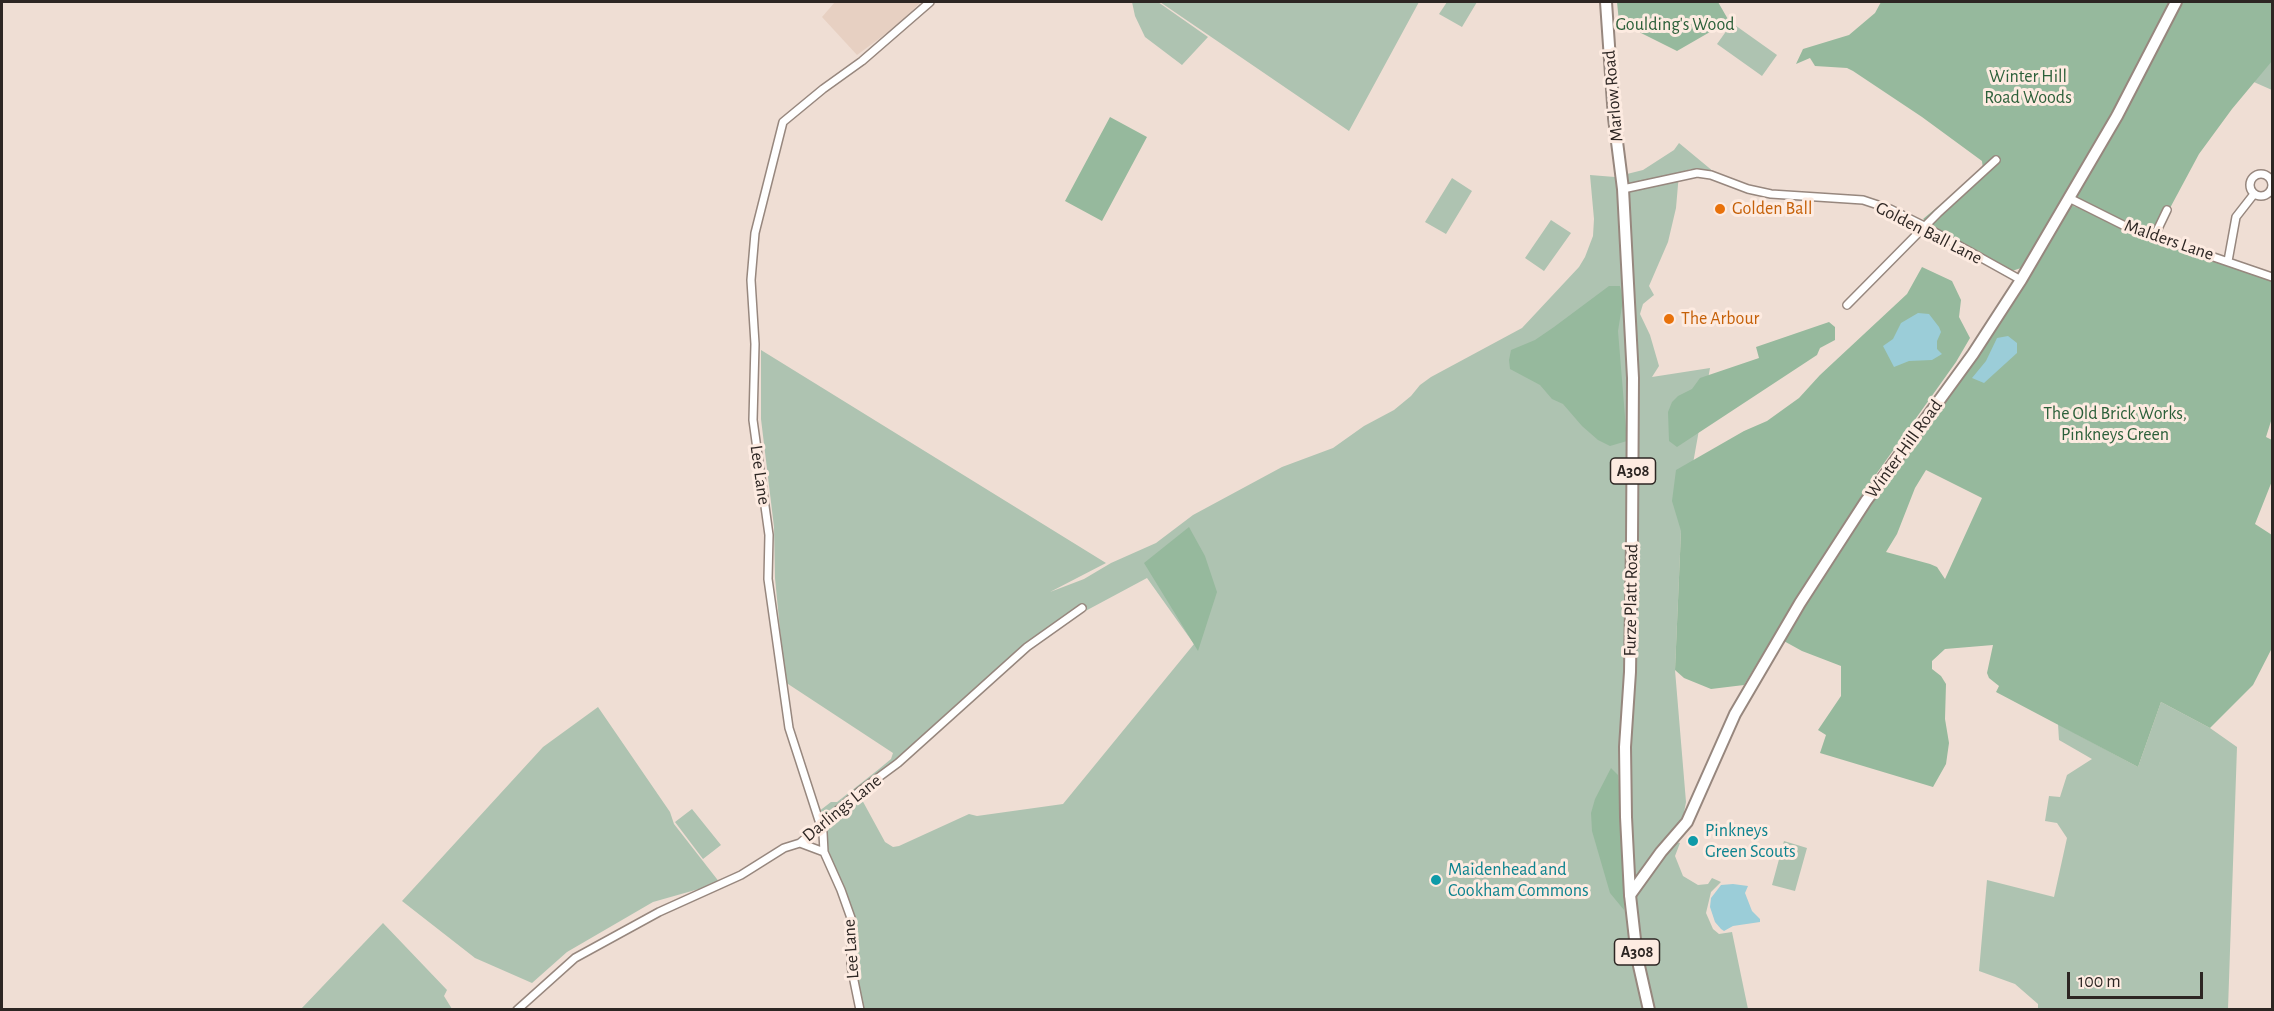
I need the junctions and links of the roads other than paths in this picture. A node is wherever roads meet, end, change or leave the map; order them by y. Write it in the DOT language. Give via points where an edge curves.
graph roads {
  1 [pos="930,2"];
  2 [pos="1606,2"];
  3 [pos="2176,2"];
  4 [pos="1996,160"];
  5 [pos="1623,189"];
  6 [pos="2254,194"];
  7 [pos="2069,198"];
  8 [pos="2168,210"];
  9 [pos="1924,226"];
  10 [pos="2154,237"];
  11 [pos="2228,261"];
  12 [pos="2272,277"];
  13 [pos="2021,280"];
  14 [pos="1847,305"];
  15 [pos="1082,608"];
  16 [pos="819,826"];
  17 [pos="800,843"];
  18 [pos="824,852"];
  19 [pos="1630,895"];
  20 [pos="517,1010"];
  21 [pos="860,1010"];
  22 [pos="1649,1010"];
  1 -- 16 [label="street, Lee Lane" via="783,122 755,233 751,279 755,344 753,420 769,535 768,579 789,728"];
  2 -- 5 [label="street, Marlow Road / A308"];
  3 -- 7 [label="street, Winter Hill Road"];
  4 -- 9 [label="street"];
  5 -- 9 [label="street, Golden Ball Lane" via="1697,173 1771,194 1863,200"];
  5 -- 19 [label="street, Furze Platt Road / A308" via="1633,378 1630,672 1625,747"];
  6 -- 11 [label="street" via="2236,217"];
  7 -- 10 [label="street, Malders Lane"];
  7 -- 13 [label="street, Winter Hill Road"];
  8 -- 10 [label="street"];
  9 -- 13 [label="street, Golden Ball Lane"];
  9 -- 14 [label="street"];
  10 -- 11 [label="street, Malders Lane"];
  11 -- 12 [label="street, Malders Lane"];
  13 -- 19 [label="street, Winter Hill Road" via="1973,354 1866,501 1800,603 1735,714 1687,822"];
  15 -- 16 [label="street, Darlings Lane" via="1027,647 898,763"];
  16 -- 17 [label="street, Darlings Lane"];
  16 -- 18 [label="street, Lee Lane"];
  17 -- 18 [label="street"];
  17 -- 20 [label="street, Darlings Lane" via="575,958"];
  18 -- 21 [label="street, Lee Lane" via="851,918 851,972"];
  19 -- 22 [label="street, Furze Platt Road / A308" via="1637,957"];
}
